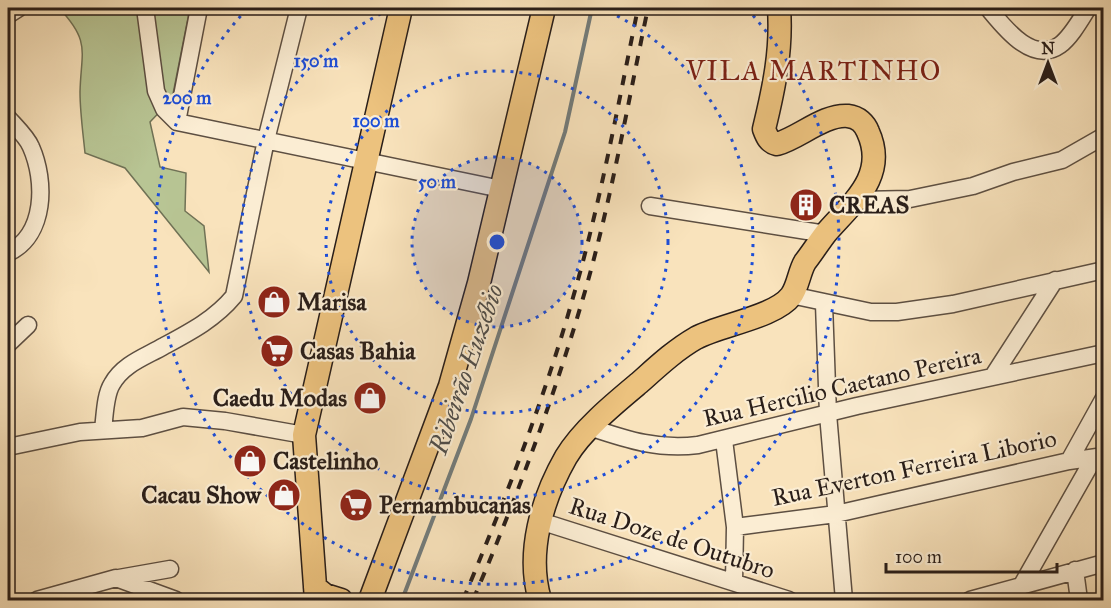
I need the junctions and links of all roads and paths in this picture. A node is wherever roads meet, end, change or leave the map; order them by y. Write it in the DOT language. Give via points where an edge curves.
graph roads {
  1 [pos="18,8"];
  2 [pos="145,8"];
  3 [pos="199,8"];
  4 [pos="299,8"];
  5 [pos="401,8"];
  6 [pos="544,8"];
  7 [pos="779,8"];
  8 [pos="988,8"];
  9 [pos="1088,8"];
  10 [pos="8,15"];
  11 [pos="8,118"];
  12 [pos="177,122"];
  13 [pos="1104,136"];
  14 [pos="266,140"];
  15 [pos="366,162"];
  16 [pos="501,189"];
  17 [pos="859,200"];
  18 [pos="650,206"];
  19 [pos="826,234"];
  20 [pos="8,253"];
  21 [pos="1104,270"];
  22 [pos="1055,280"];
  23 [pos="791,295"];
  24 [pos="824,304"];
  25 [pos="28,326"];
  26 [pos="8,344"];
  27 [pos="1104,354"];
  28 [pos="993,376"];
  29 [pos="1104,398"];
  30 [pos="828,414"];
  31 [pos="592,428"];
  32 [pos="103,429"];
  33 [pos="304,435"];
  34 [pos="724,440"];
  35 [pos="8,447"];
  36 [pos="1099,457"];
  37 [pos="1069,461"];
  38 [pos="836,514"];
  39 [pos="540,521"];
  40 [pos="735,527"];
  41 [pos="1104,563"];
  42 [pos="170,569"];
  43 [pos="1075,570"];
  44 [pos="116,578"];
  45 [pos="734,582"];
  46 [pos="1023,583"];
  47 [pos="315,594"];
  48 [pos="372,596"];
  49 [pos="37,600"];
  50 [pos="176,600"];
  51 [pos="341,600"];
  52 [pos="348,600"];
  53 [pos="540,600"];
  54 [pos="789,600"];
  55 [pos="844,600"];
  56 [pos="970,600"];
  57 [pos="1079,600"];
  1 -- 10 [label="street"];
  2 -- 12 [label="street" via="156,91 164,109"];
  3 -- 12 [label="street"];
  4 -- 14 [label="street"];
  5 -- 15 [label="main road"];
  6 -- 16 [label="main road"];
  7 -- 17 [label="main road" via="777,74 764,129 766,135 777,144 836,117 859,120 873,143 874,157"];
  8 -- 9 [label="street" via="1010,34 1030,48 1046,50 1060,46"];
  11 -- 20 [label="street" via="31,145 41,182 36,217 28,235"];
  12 -- 14 [label="street"];
  13 -- 17 [label="street" via="1062,160 974,186 910,199"];
  14 -- 15 [label="street"];
  14 -- 32 [label="street" via="234,296 222,311 202,325 131,363 117,376 110,386"];
  15 -- 16 [label="street"];
  15 -- 33 [label="main road"];
  16 -- 48 [label="main road" via="450,386"];
  17 -- 19 [label="main road"];
  18 -- 19 [label="street"];
  19 -- 23 [label="main road" via="803,265"];
  21 -- 22 [label="street"];
  22 -- 24 [label="street" via="922,310 871,312"];
  22 -- 28 [label="street"];
  23 -- 24 [label="street"];
  23 -- 31 [label="main road" via="778,305 687,344"];
  24 -- 30 [label="street"];
  25 -- 26 [label="street"];
  27 -- 28 [label="street, Rua Hercilio Caetano Pereira"];
  28 -- 30 [label="street, Rua Hercilio Caetano Pereira"];
  29 -- 37 [label="street"];
  30 -- 34 [label="street, Rua Hercilio Caetano Pereira"];
  30 -- 38 [label="street"];
  31 -- 34 [label="street, Rua Hercilio Caetano Pereira" via="662,447"];
  31 -- 39 [label="main road" via="567,456"];
  32 -- 33 [label="street" via="142,428 174,418 199,417"];
  32 -- 35 [label="street"];
  33 -- 47 [label="main road"];
  34 -- 40 [label="street"];
  36 -- 37 [label="street, Rua Everton Ferreira Liborio"];
  36 -- 46 [label="street"];
  37 -- 38 [label="street, Rua Everton Ferreira Liborio"];
  38 -- 40 [label="street, Rua Everton Ferreira Liborio"];
  38 -- 55 [label="street"];
  39 -- 45 [label="street, Rua Doze de Outubro"];
  39 -- 53 [label="main road" via="534,565"];
  40 -- 45 [label="street"];
  41 -- 43 [label="street"];
  42 -- 44 [label="street"];
  43 -- 46 [label="street"];
  43 -- 57 [label="street"];
  44 -- 49 [label="street"];
  44 -- 50 [label="street"];
  45 -- 54 [label="street, Rua Doze de Outubro"];
  46 -- 56 [label="street"];
  47 -- 51 [label="main road"];
  48 -- 52 [label="main road"];
}
